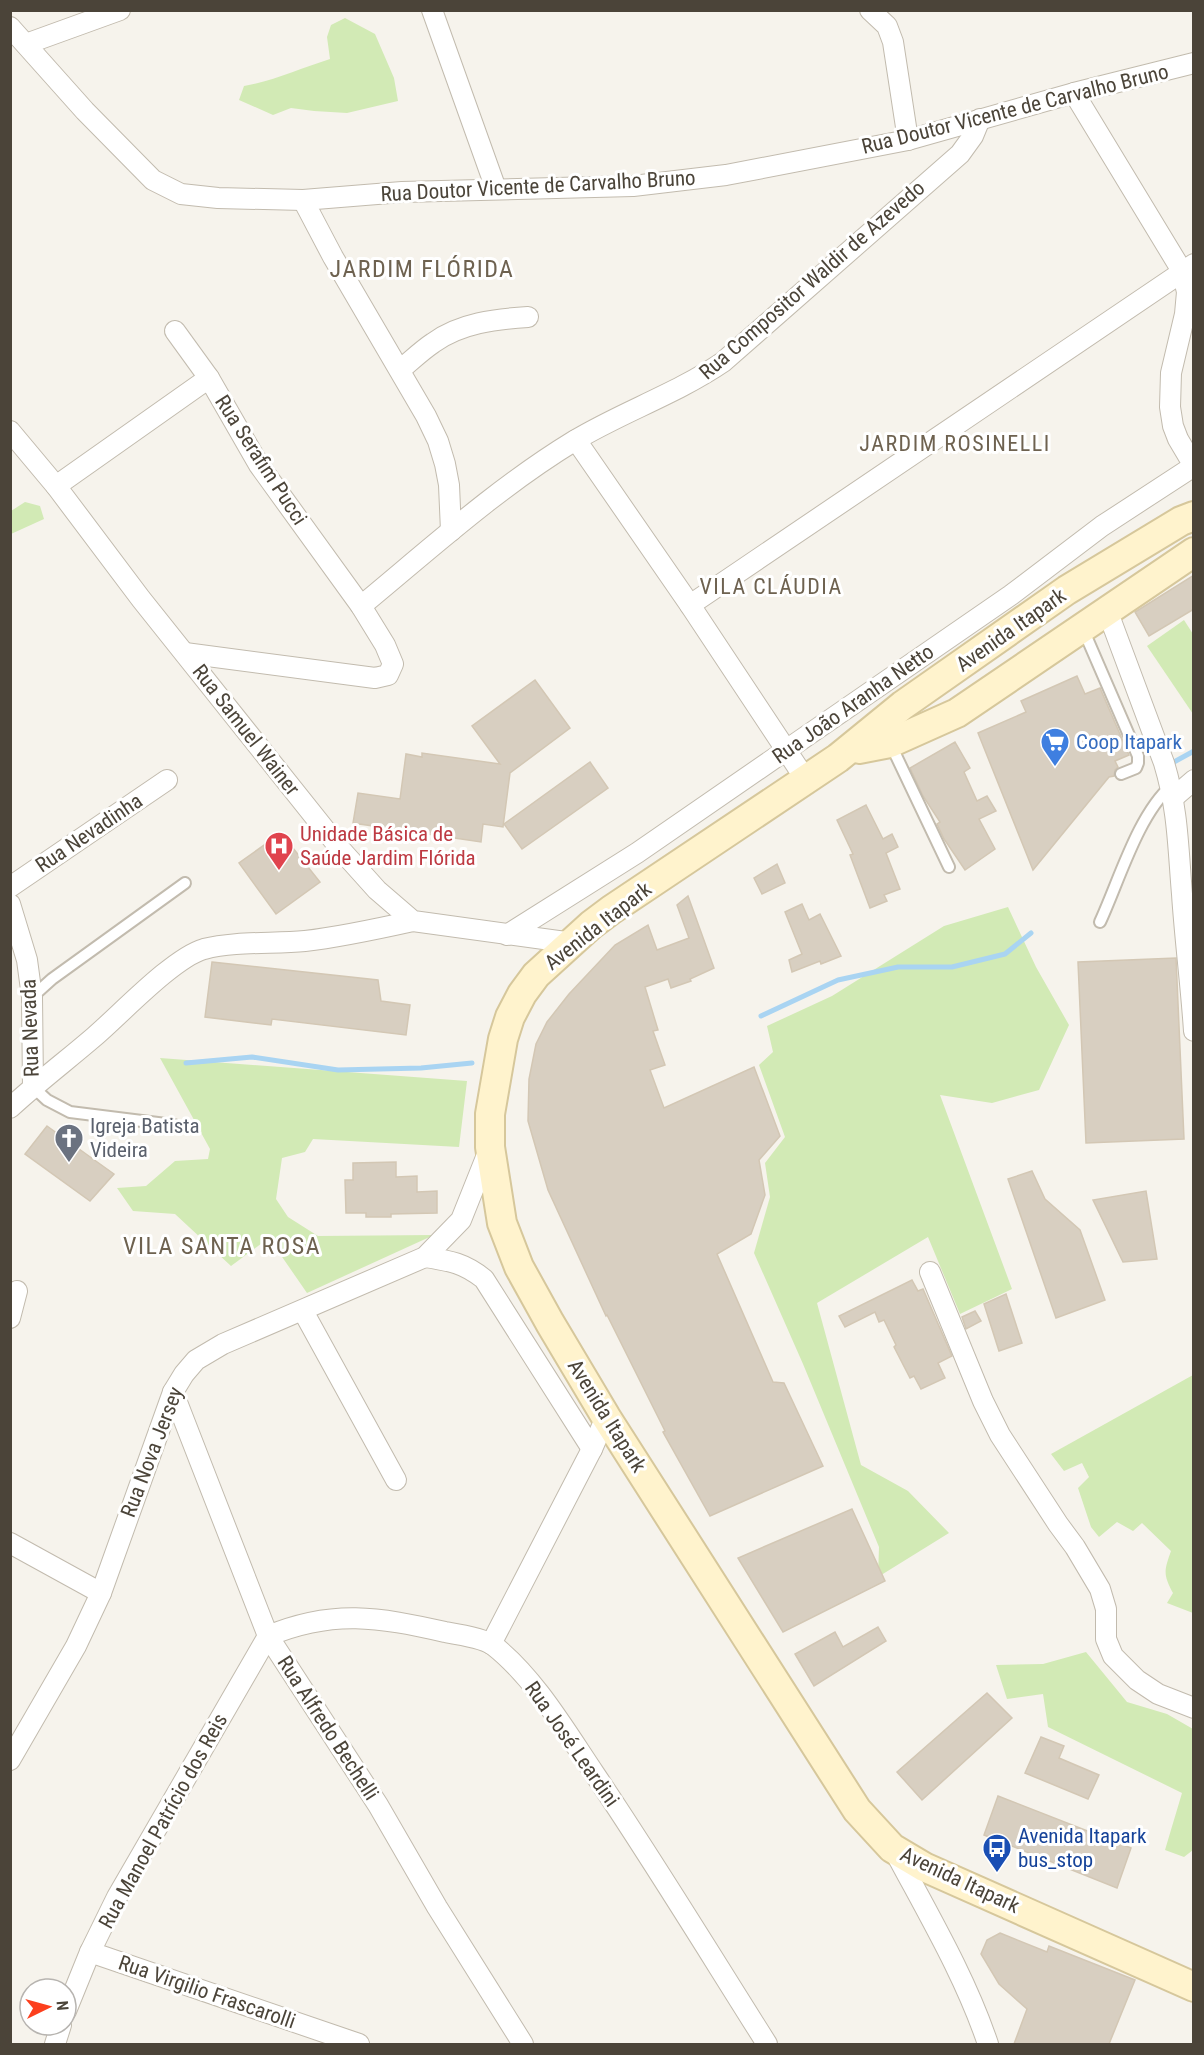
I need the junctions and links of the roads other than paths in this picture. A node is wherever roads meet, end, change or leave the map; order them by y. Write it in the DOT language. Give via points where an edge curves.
graph roads {
  1 [pos="120,10"];
  2 [pos="432,10"];
  3 [pos="870,10"];
  4 [pos="10,27"];
  5 [pos="26,44"];
  6 [pos="1194,63"];
  7 [pos="1074,93"];
  8 [pos="980,119"];
  9 [pos="908,140"];
  10 [pos="496,189"];
  11 [pos="303,200"];
  12 [pos="1188,268"];
  13 [pos="528,317"];
  14 [pos="175,331"];
  15 [pos="399,370"];
  16 [pos="209,378"];
  17 [pos="10,431"];
  18 [pos="576,440"];
  19 [pos="1194,466"];
  20 [pos="56,486"];
  21 [pos="1194,517"];
  22 [pos="452,531"];
  23 [pos="1194,552"];
  24 [pos="690,605"];
  25 [pos="361,606"];
  26 [pos="1107,610"];
  27 [pos="1082,628"];
  28 [pos="185,653"];
  29 [pos="968,682"];
  30 [pos="890,743"];
  31 [pos="786,750"];
  32 [pos="848,754"];
  33 [pos="1121,774"];
  34 [pos="167,780"];
  35 [pos="806,780"];
  36 [pos="1194,780"];
  37 [pos="1172,792"];
  38 [pos="949,867"];
  39 [pos="185,883"];
  40 [pos="10,887"];
  41 [pos="1188,892"];
  42 [pos="10,904"];
  43 [pos="413,921"];
  44 [pos="1100,922"];
  45 [pos="507,935"];
  46 [pos="573,943"];
  47 [pos="32,997"];
  48 [pos="1194,1031"];
  49 [pos="33,1087"];
  50 [pos="10,1108"];
  51 [pos="174,1125"];
  52 [pos="490,1147"];
  53 [pos="447,1236"];
  54 [pos="425,1257"];
  55 [pos="455,1261"];
  56 [pos="930,1272"];
  57 [pos="17,1291"];
  58 [pos="303,1311"];
  59 [pos="10,1318"];
  60 [pos="173,1392"];
  61 [pos="606,1416"];
  62 [pos="592,1449"];
  63 [pos="396,1480"];
  64 [pos="10,1543"];
  65 [pos="101,1593"];
  66 [pos="268,1636"];
  67 [pos="491,1644"];
  68 [pos="1194,1708"];
  69 [pos="10,1760"];
  70 [pos="892,1848"];
  71 [pos="90,1952"];
  72 [pos="78,1982"];
  73 [pos="1194,1987"];
  74 [pos="359,2044"];
  75 [pos="523,2044"];
  76 [pos="767,2044"];
  77 [pos="988,2044"];
  1 -- 5 [label="street"];
  2 -- 10 [label="street"];
  3 -- 9 [label="street" via="887,26 893,42"];
  4 -- 5 [label="street, Rua Doutor Vicente de Carvalho Bruno"];
  5 -- 11 [label="street, Rua Doutor Vicente de Carvalho Bruno" via="85,111 153,180 166,188 198,197"];
  6 -- 7 [label="street, Rua Doutor Vicente de Carvalho Bruno"];
  7 -- 8 [label="street, Rua Doutor Vicente de Carvalho Bruno"];
  7 -- 12 [label="street"];
  8 -- 9 [label="street, Rua Doutor Vicente de Carvalho Bruno"];
  8 -- 18 [label="street, Rua Compositor Waldir de Azevedo" via="960,154 723,362 698,379"];
  9 -- 10 [label="street, Rua Doutor Vicente de Carvalho Bruno" via="676,181 633,186"];
  10 -- 11 [label="street, Rua Doutor Vicente de Carvalho Bruno"];
  11 -- 15 [label="street"];
  12 -- 19 [label="street" via="1185,314 1171,373 1170,406 1178,439"];
  12 -- 24 [label="street"];
  13 -- 15 [label="street" via="487,321 446,335"];
  14 -- 16 [label="street"];
  15 -- 22 [label="street" via="438,441 449,485"];
  16 -- 20 [label="street, Rua Serafim Pucci"];
  16 -- 25 [label="street, Rua Serafim Pucci" via="260,465"];
  17 -- 20 [label="street, Rua Samuel Wainer"];
  18 -- 22 [label="street, Rua Compositor Waldir de Azevedo" via="516,479"];
  18 -- 24 [label="street"];
  19 -- 31 [label="street, Rua João Aranha Netto" via="1102,526 1011,595"];
  20 -- 28 [label="street, Rua Samuel Wainer"];
  21 -- 29 [label="main road, Avenida Itapark" via="1181,521 1067,590"];
  22 -- 25 [label="street, Rua Compositor Waldir de Azevedo"];
  23 -- 26 [label="main road"];
  24 -- 31 [label="street"];
  25 -- 28 [label="street, Rua Serafim Pucci" via="391,657 388,675 343,675"];
  26 -- 27 [label="main road"];
  26 -- 37 [label="street"];
  27 -- 29 [label="main road"];
  27 -- 33 [label="lane" via="1138,756 1136,768"];
  28 -- 43 [label="street, Rua Samuel Wainer" via="342,851 377,890"];
  29 -- 30 [label="main road" via="957,712"];
  29 -- 32 [label="main road, Avenida Itapark" via="913,722"];
  30 -- 32 [label="main road"];
  30 -- 38 [label="lane"];
  31 -- 35 [label="street"];
  31 -- 45 [label="street, Rua João Aranha Netto" via="637,853"];
  32 -- 35 [label="main road, Avenida Itapark"];
  34 -- 40 [label="street, Rua Nevadinha"];
  35 -- 46 [label="main road, Avenida Itapark" via="611,910"];
  36 -- 37 [label="street"];
  37 -- 41 [label="street"];
  37 -- 44 [label="lane" via="1159,796 1147,814"];
  39 -- 47 [label="lane"];
  41 -- 48 [label="street"];
  42 -- 47 [label="street, Rua Nevada" via="27,960"];
  43 -- 45 [label="street"];
  43 -- 49 [label="street" via="342,936 228,946 193,954"];
  45 -- 46 [label="street"];
  46 -- 52 [label="main road, Avenida Itapark" via="536,975 510,1017 490,1113"];
  47 -- 49 [label="street, Rua Nevada"];
  49 -- 50 [label="street, Rua Nevada"];
  49 -- 51 [label="lane" via="70,1112"];
  52 -- 53 [label="street, Rua Nova Jersey" via="461,1220"];
  52 -- 61 [label="main road, Avenida Itapark" via="502,1223 519,1267"];
  53 -- 54 [label="street, Rua Nova Jersey"];
  53 -- 55 [label="street"];
  54 -- 55 [label="street"];
  54 -- 58 [label="street, Rua Nova Jersey"];
  55 -- 62 [label="street" via="484,1279"];
  56 -- 68 [label="street" via="1000,1435 1100,1589 1106,1609 1106,1639 1113,1656 1158,1694"];
  57 -- 59 [label="street"];
  58 -- 60 [label="street, Rua Nova Jersey" via="223,1344 196,1360"];
  58 -- 63 [label="street"];
  60 -- 65 [label="street, Rua Nova Jersey"];
  60 -- 66 [label="street, Rua Alfredo Bechelli"];
  61 -- 62 [label="street"];
  61 -- 70 [label="main road, Avenida Itapark" via="857,1810"];
  62 -- 67 [label="street"];
  64 -- 65 [label="street"];
  65 -- 69 [label="street, Rua Nova Jersey" via="76,1646"];
  66 -- 67 [label="street, Rua José Leardini" via="307,1622 374,1618"];
  66 -- 71 [label="street, Rua Manoel Patrício dos Reis" via="117,1897"];
  66 -- 75 [label="street, Rua Alfredo Bechelli" via="378,1805"];
  67 -- 76 [label="street, Rua José Leardini" via="524,1675 574,1744"];
  70 -- 73 [label="main road, Avenida Itapark" via="958,1883"];
  70 -- 77 [label="street" via="962,1978"];
  71 -- 72 [label="street, Rua Manoel Patrício dos Reis"];
  71 -- 74 [label="street, Rua Virgilio Frascarolli"];
}
